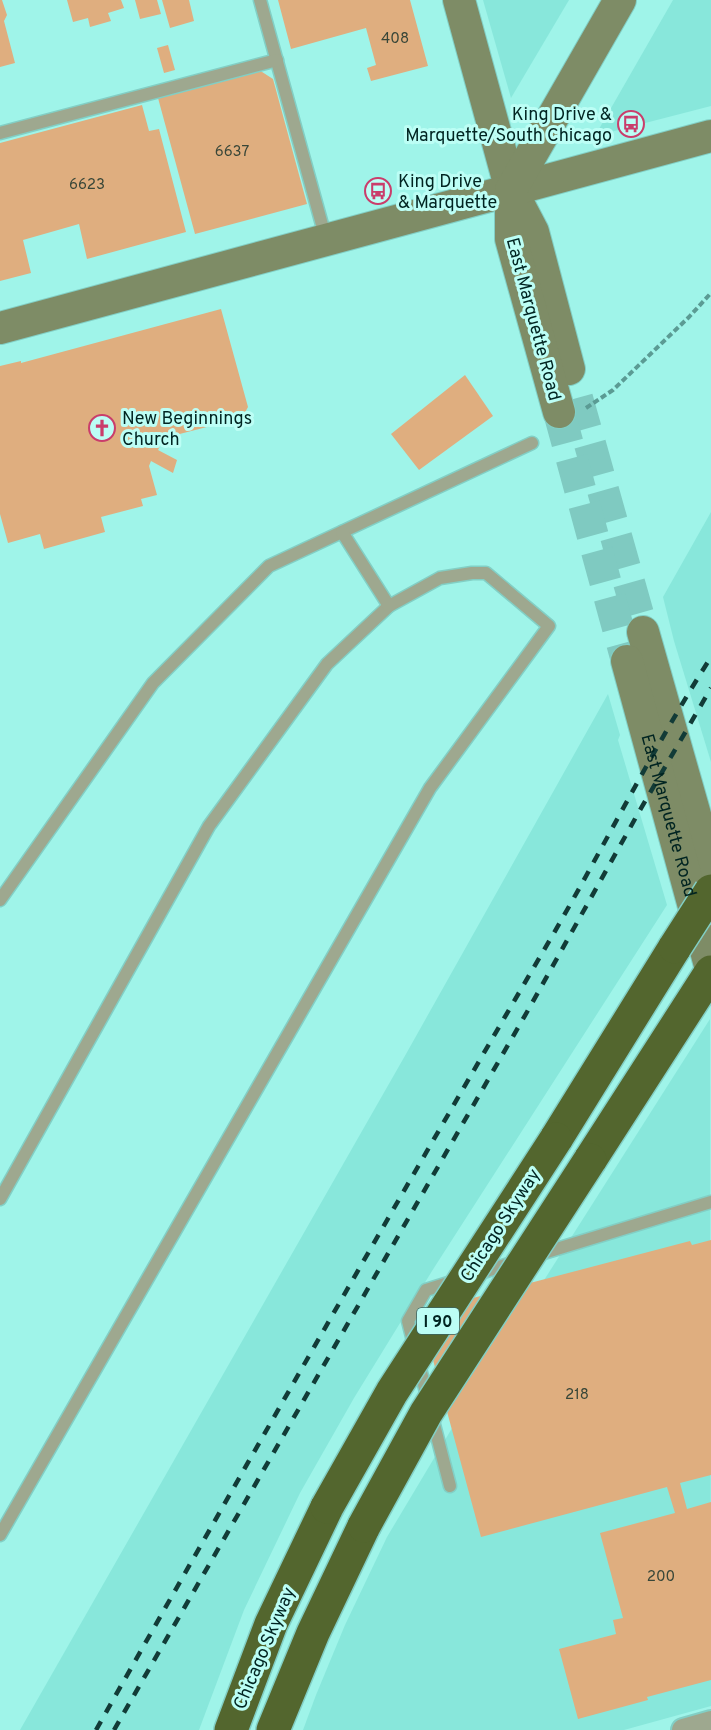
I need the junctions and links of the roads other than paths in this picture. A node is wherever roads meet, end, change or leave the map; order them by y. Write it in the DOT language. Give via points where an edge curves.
graph roads {
  1 [pos="260,0"];
  2 [pos="459,0"];
  3 [pos="620,0"];
  4 [pos="277,60"];
  5 [pos="0,133"];
  6 [pos="711,136"];
  7 [pos="511,190"];
  8 [pos="327,240"];
  9 [pos="0,328"];
  10 [pos="571,408"];
  11 [pos="532,443"];
  12 [pos="342,532"];
  13 [pos="389,606"];
  14 [pos="643,632"];
  15 [pos="627,662"];
  16 [pos="711,871"];
  17 [pos="711,891"];
  18 [pos="0,900"];
  19 [pos="711,971"];
  20 [pos="0,1199"];
  21 [pos="711,1202"];
  22 [pos="450,1486"];
  23 [pos="0,1535"];
  24 [pos="711,1722"];
  25 [pos="231,1730"];
  26 [pos="273,1730"];
  27 [pos="683,1730"];
  1 -- 4 [label="lane"];
  2 -- 7 [label="street, East Marquette Road"];
  3 -- 7 [label="street"];
  4 -- 5 [label="lane"];
  4 -- 8 [label="lane"];
  6 -- 7 [label="street"];
  7 -- 8 [label="street"];
  7 -- 10 [label="street, East Marquette Road" via="533,232"];
  8 -- 9 [label="street"];
  11 -- 12 [label="lane"];
  12 -- 13 [label="lane"];
  12 -- 18 [label="lane" via="269,566 153,683"];
  13 -- 20 [label="lane" via="327,664 209,826"];
  13 -- 23 [label="lane" via="440,578 486,573 549,626 430,788"];
  14 -- 16 [label="street, East Marquette Road"];
  15 -- 19 [label="street, East Marquette Road"];
  17 -- 25 [label="highway, Chicago Skyway / I 90, bridge" via="392,1392 327,1507 271,1624"];
  19 -- 26 [label="highway, I 90, bridge" via="426,1413 364,1526"];
  21 -- 22 [label="lane" via="426,1290 408,1320"];
  24 -- 27 [label="street"];
}
